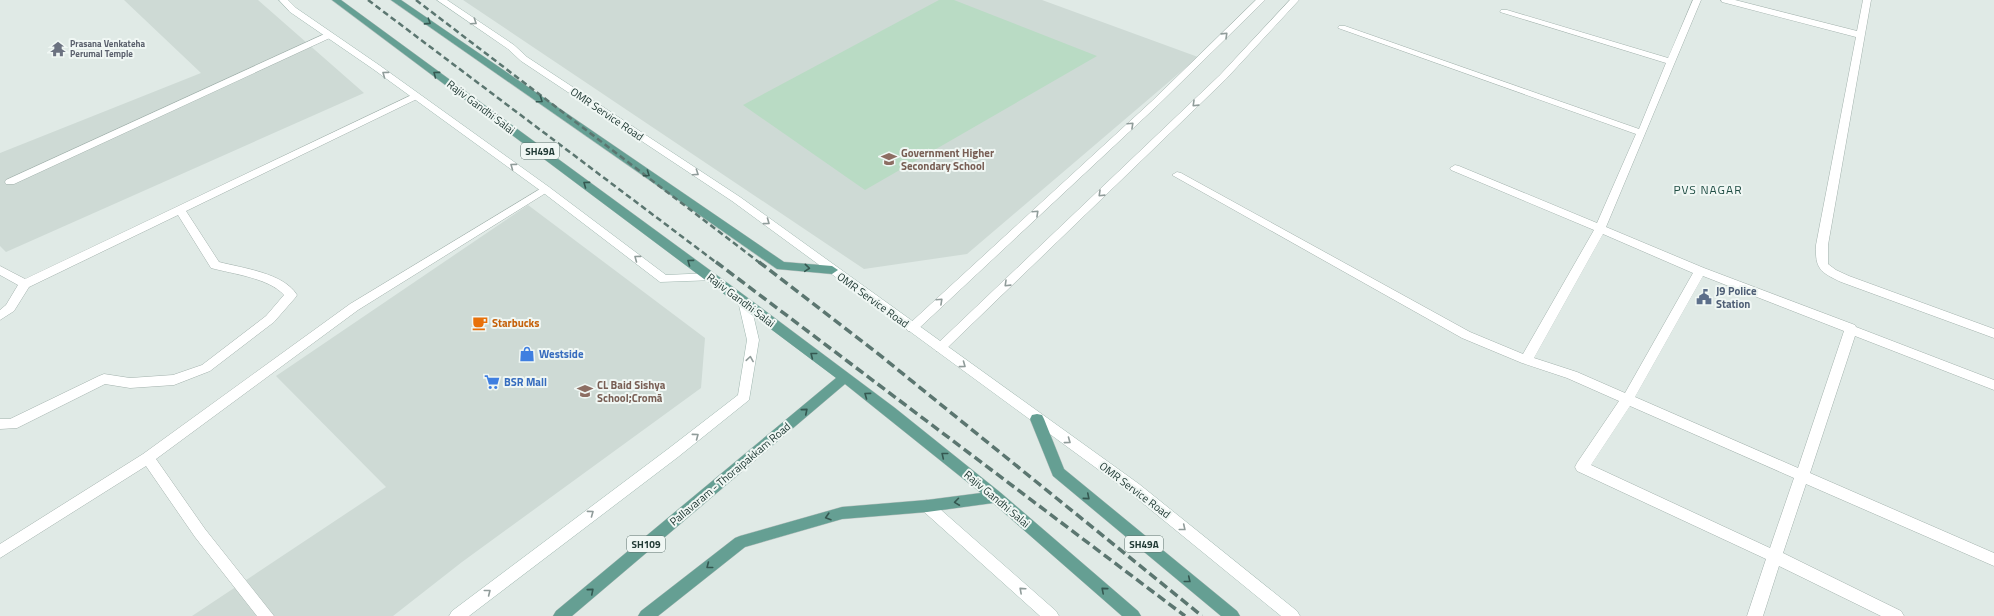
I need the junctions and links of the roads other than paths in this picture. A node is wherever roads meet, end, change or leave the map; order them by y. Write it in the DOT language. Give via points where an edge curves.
graph roads {
  1 [pos="283,0"];
  2 [pos="336,0"];
  3 [pos="395,0"];
  4 [pos="441,0"];
  5 [pos="1261,0"];
  6 [pos="1295,0"];
  7 [pos="1697,0"];
  8 [pos="1725,0"];
  9 [pos="1867,0"];
  10 [pos="1504,12"];
  11 [pos="1342,28"];
  12 [pos="329,35"];
  13 [pos="1860,35"];
  14 [pos="1672,62"];
  15 [pos="416,96"];
  16 [pos="1642,133"];
  17 [pos="1455,168"];
  18 [pos="1176,175"];
  19 [pos="10,182"];
  20 [pos="545,189"];
  21 [pos="180,210"];
  22 [pos="1600,229"];
  23 [pos="0,270"];
  24 [pos="832,270"];
  25 [pos="1700,271"];
  26 [pos="711,277"];
  27 [pos="26,284"];
  28 [pos="744,302"];
  29 [pos="0,316"];
  30 [pos="912,328"];
  31 [pos="1850,328"];
  32 [pos="1994,334"];
  33 [pos="940,348"];
  34 [pos="1526,360"];
  35 [pos="844,378"];
  36 [pos="1994,385"];
  37 [pos="1628,399"];
  38 [pos="1038,419"];
  39 [pos="0,424"];
  40 [pos="148,458"];
  41 [pos="1802,476"];
  42 [pos="996,497"];
  43 [pos="927,506"];
  44 [pos="0,552"];
  45 [pos="1776,557"];
  46 [pos="1994,560"];
  47 [pos="266,616"];
  48 [pos="457,616"];
  49 [pos="561,616"];
  50 [pos="646,616"];
  51 [pos="1051,616"];
  52 [pos="1134,616"];
  53 [pos="1232,616"];
  54 [pos="1292,616"];
  55 [pos="1755,616"];
  56 [pos="1896,616"];
  1 -- 12 [label="street"];
  26 -- 2 [label="main road, Rajiv Gandhi Salai / SH49A, one-way"];
  3 -- 24 [label="main road, one-way" via="781,266"];
  4 -- 24 [label="street, OMR Service Road, one-way" via="511,47 524,59 736,200"];
  30 -- 5 [label="street, one-way" via="1155,103"];
  6 -- 33 [label="street, one-way" via="1223,77"];
  7 -- 14 [label="street"];
  8 -- 13 [label="street"];
  9 -- 13 [label="street"];
  10 -- 14 [label="street"];
  11 -- 16 [label="street"];
  15 -- 12 [label="street, one-way"];
  12 -- 19 [label="street"];
  13 -- 32 [label="street" via="1822,245 1821,263 1825,270 1845,279"];
  14 -- 16 [label="street"];
  20 -- 15 [label="street, one-way"];
  15 -- 21 [label="street"];
  16 -- 22 [label="street"];
  17 -- 22 [label="street"];
  18 -- 34 [label="street" via="1466,335"];
  26 -- 20 [label="street, one-way" via="664,279"];
  20 -- 40 [label="street" via="354,307"];
  21 -- 27 [label="street"];
  21 -- 39 [label="street" via="215,265 282,284 291,295 270,319 206,368 174,380 130,383 104,379 12,424"];
  22 -- 25 [label="street"];
  22 -- 34 [label="street"];
  23 -- 27 [label="street"];
  24 -- 30 [label="street, OMR Service Road"];
  25 -- 31 [label="street"];
  25 -- 37 [label="street"];
  26 -- 28 [label="main road, Rajiv Gandhi Salai / SH49A"];
  27 -- 29 [label="street" via="10,308"];
  35 -- 28 [label="main road, Rajiv Gandhi Salai / SH49A, one-way"];
  48 -- 28 [label="street, one-way" via="537,553 699,434 744,397 753,340"];
  30 -- 33 [label="street, OMR Service Road"];
  31 -- 36 [label="street"];
  31 -- 41 [label="street"];
  33 -- 38 [label="street, OMR Service Road, one-way"];
  34 -- 37 [label="street"];
  42 -- 35 [label="main road, Rajiv Gandhi Salai / SH49A, one-way"];
  49 -- 35 [label="main road, Pallavaram - Thoraipakkam Road / SH109, one-way"];
  37 -- 41 [label="street"];
  37 -- 45 [label="street" via="1582,467"];
  38 -- 53 [label="main road, SH49A, one-way" via="1058,472"];
  38 -- 54 [label="street, OMR Service Road, one-way" via="1134,488"];
  40 -- 44 [label="street"];
  40 -- 47 [label="street" via="200,533"];
  41 -- 45 [label="street"];
  41 -- 46 [label="street"];
  42 -- 43 [label="main road, one-way"];
  52 -- 42 [label="main road, Rajiv Gandhi Salai / SH49A, one-way"];
  43 -- 50 [label="main road, one-way" via="842,513 740,542"];
  51 -- 43 [label="street, one-way"];
  45 -- 55 [label="street"];
  45 -- 56 [label="street"];
}
